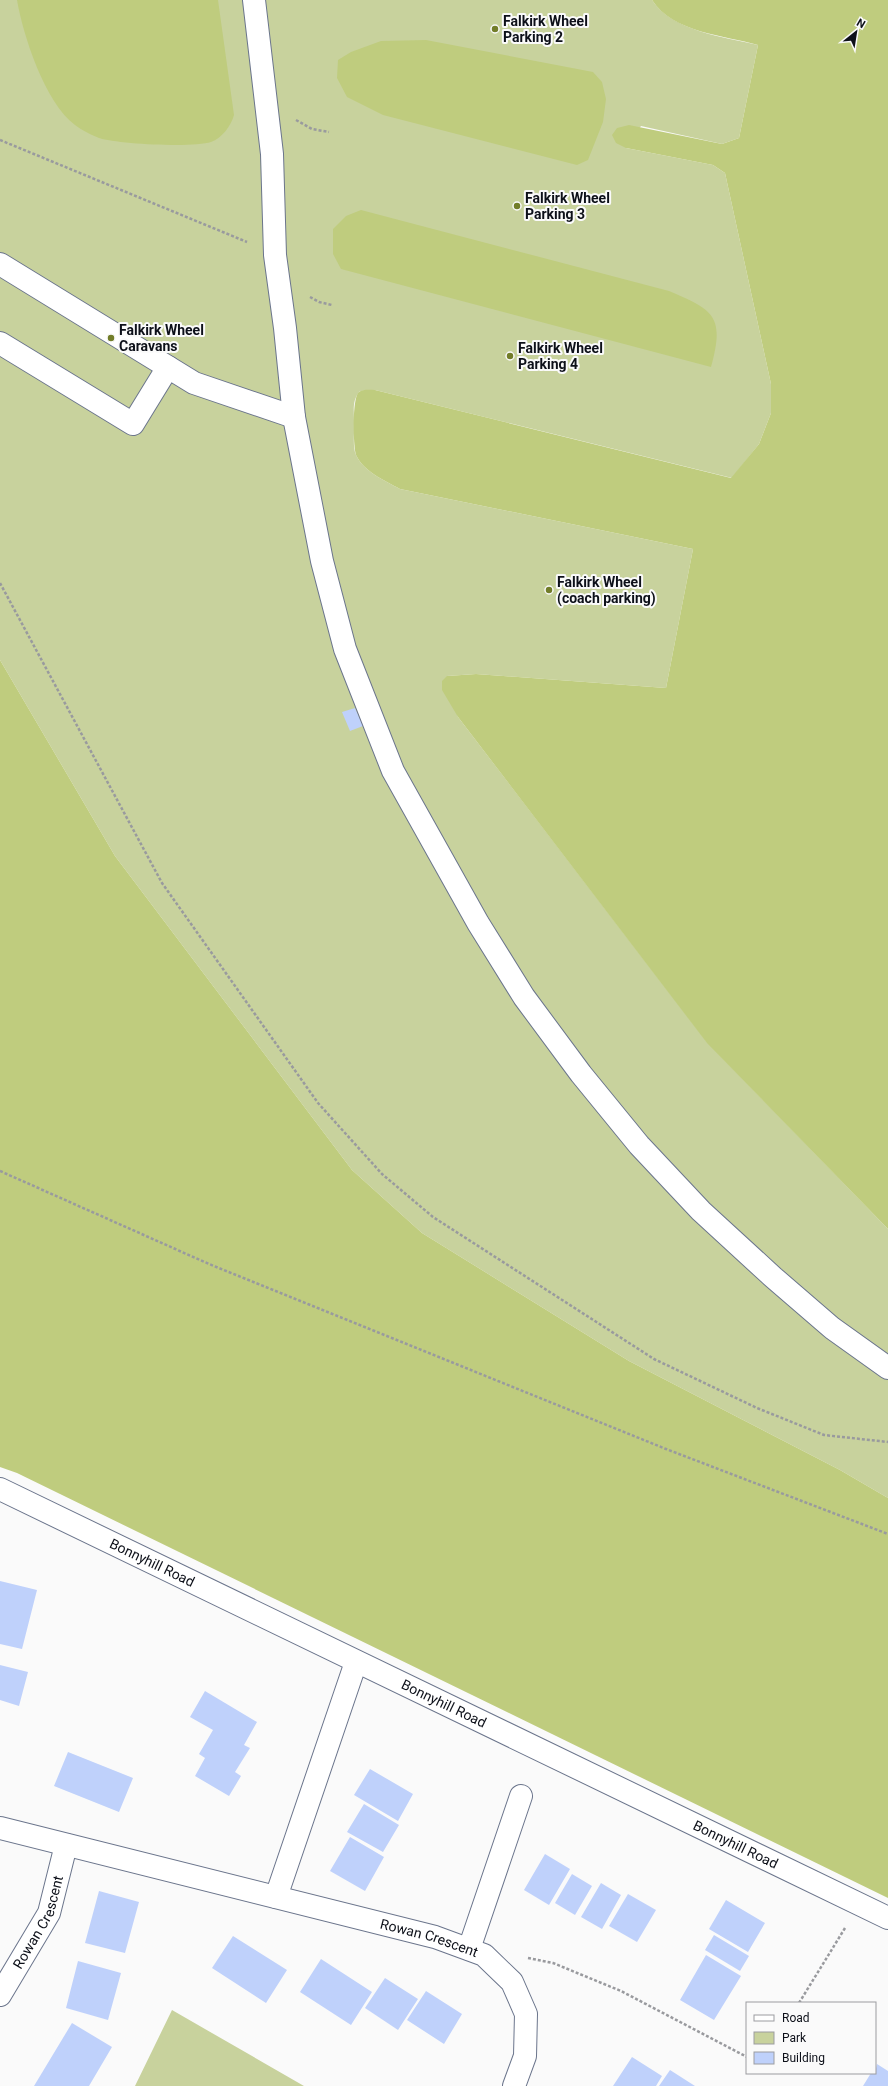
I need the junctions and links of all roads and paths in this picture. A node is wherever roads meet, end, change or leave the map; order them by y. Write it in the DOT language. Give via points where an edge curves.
graph roads {
  1 [pos="254,0"];
  2 [pos="0,140"];
  3 [pos="275,255"];
  4 [pos="0,264"];
  5 [pos="308,296"];
  6 [pos="332,305"];
  7 [pos="0,343"];
  8 [pos="168,367"];
  9 [pos="294,417"];
  10 [pos="0,583"];
  11 [pos="0,1171"];
  12 [pos="888,1368"];
  13 [pos="888,1442"];
  14 [pos="0,1490"];
  15 [pos="888,1534"];
  16 [pos="356,1662"];
  17 [pos="521,1796"];
  18 [pos="0,1828"];
  19 [pos="66,1845"];
  20 [pos="276,1897"];
  21 [pos="859,1905"];
  22 [pos="888,1918"];
  23 [pos="469,1949"];
  24 [pos="495,1965"];
  25 [pos="0,1995"];
  26 [pos="800,2002"];
  27 [pos="746,2057"];
  28 [pos="514,2086"];
  1 -- 3 [label="street" via="272,154"];
  2 -- 3 [label="path"];
  3 -- 9 [label="street"];
  4 -- 8 [label="street"];
  5 -- 6 [label="path"];
  7 -- 8 [label="street" via="133,424"];
  8 -- 9 [label="street" via="194,383"];
  9 -- 12 [label="street" via="324,568 345,649 393,771 486,937 532,1009 644,1151 700,1211 774,1278 832,1328"];
  10 -- 13 [label="path" via="162,883 318,1103 382,1174 433,1217 654,1359 757,1408 824,1435"];
  11 -- 15 [label="path" via="208,1264 666,1449"];
  14 -- 16 [label="street, Bonnyhill Road"];
  16 -- 20 [label="street"];
  16 -- 21 [label="street, Bonnyhill Road"];
  17 -- 23 [label="street"];
  18 -- 19 [label="street, Rowan Crescent"];
  19 -- 20 [label="street, Rowan Crescent"];
  19 -- 25 [label="street, Rowan Crescent" via="49,1913"];
  20 -- 23 [label="street, Rowan Crescent" via="435,1937"];
  21 -- 22 [label="street, Bonnyhill Road"];
  21 -- 26 [label="path"];
  23 -- 24 [label="street, Rowan Crescent" via="484,1955"];
  24 -- 27 [label="path" via="511,1959 528,1958 553,1963 620,1991"];
  24 -- 28 [label="street, Rowan Crescent" via="512,1982 526,2014 524,2056"];
}
